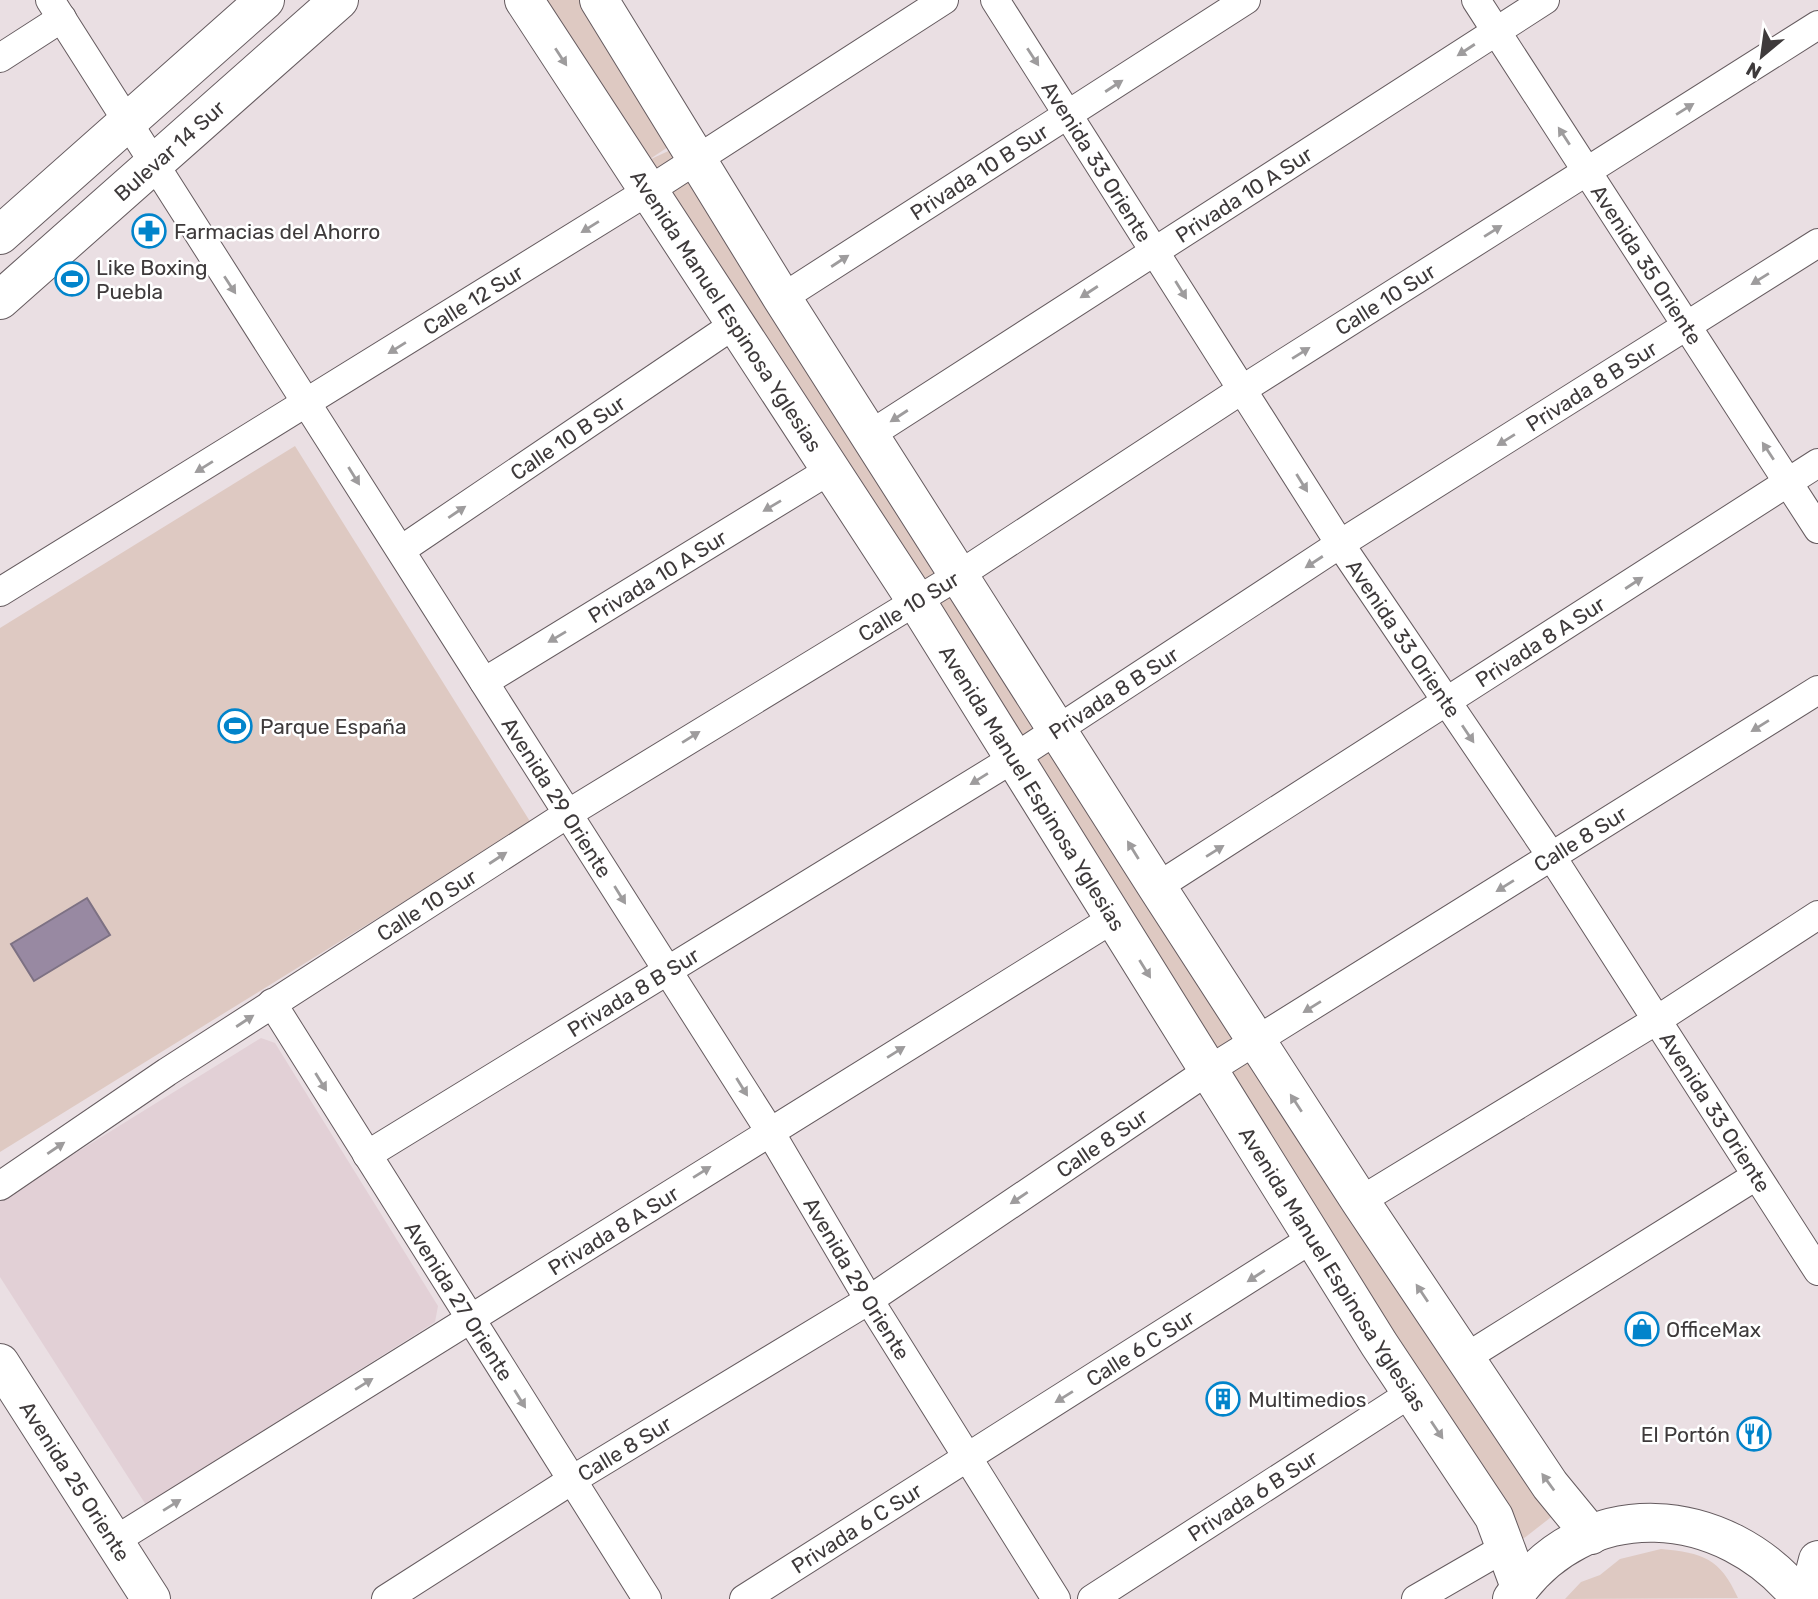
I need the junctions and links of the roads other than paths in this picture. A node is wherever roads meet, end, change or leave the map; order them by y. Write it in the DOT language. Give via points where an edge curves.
graph roads {
  1 [pos="265,0"];
  2 [pos="339,0"];
  3 [pos="524,0"];
  4 [pos="599,0"];
  5 [pos="944,0"];
  6 [pos="995,0"];
  7 [pos="1246,0"];
  8 [pos="1476,0"];
  9 [pos="1545,0"];
  10 [pos="56,9"];
  11 [pos="1818,25"];
  12 [pos="1496,31"];
  13 [pos="0,58"];
  14 [pos="1070,114"];
  15 [pos="126,124"];
  16 [pos="695,157"];
  17 [pos="153,166"];
  18 [pos="1587,171"];
  19 [pos="648,191"];
  20 [pos="0,235"];
  21 [pos="1818,243"];
  22 [pos="1155,249"];
  23 [pos="782,298"];
  24 [pos="0,300"];
  25 [pos="735,324"];
  26 [pos="1687,326"];
  27 [pos="1243,389"];
  28 [pos="308,403"];
  29 [pos="871,434"];
  30 [pos="1818,463"];
  31 [pos="831,470"];
  32 [pos="1788,482"];
  33 [pos="1818,529"];
  34 [pos="1340,544"];
  35 [pos="401,550"];
  36 [pos="959,575"];
  37 [pos="0,592"];
  38 [pos="915,599"];
  39 [pos="484,682"];
  40 [pos="1818,690"];
  41 [pos="1448,704"];
  42 [pos="1057,729"];
  43 [pos="1014,758"];
  44 [pos="569,813"];
  45 [pos="1552,857"];
  46 [pos="1157,887"];
  47 [pos="1818,915"];
  48 [pos="1114,918"];
  49 [pos="668,970"];
  50 [pos="272,1003"];
  51 [pos="1657,1020"];
  52 [pos="1257,1042"];
  53 [pos="1209,1070"];
  54 [pos="769,1130"];
  55 [pos="366,1155"];
  56 [pos="1756,1175"];
  57 [pos="0,1186"];
  58 [pos="1360,1201"];
  59 [pos="1312,1238"];
  60 [pos="1818,1271"];
  61 [pos="869,1300"];
  62 [pos="470,1318"];
  63 [pos="1465,1358"];
  64 [pos="0,1363"];
  65 [pos="1411,1393"];
  66 [pos="968,1458"];
  67 [pos="572,1480"];
  68 [pos="1591,1535"];
  69 [pos="114,1541"];
  70 [pos="1506,1547"];
  71 [pos="1818,1560"];
  72 [pos="1516,1593"];
  73 [pos="151,1599"];
  74 [pos="386,1599"];
  75 [pos="647,1599"];
  76 [pos="744,1599"];
  77 [pos="1056,1599"];
  78 [pos="1092,1599"];
  79 [pos="1416,1599"];
  80 [pos="1801,1599"];
  81 [pos="1808,1599"];
  1 -- 15 [label="main road"];
  2 -- 17 [label="main road, Bulevar 14 Sur"];
  3 -- 19 [label="main road, Avenida Manuel Espinosa Yglesias, one-way"];
  4 -- 16 [label="main road"];
  5 -- 16 [label="street, Calle 12 Sur"];
  6 -- 14 [label="street, Avenida 33 Oriente, one-way"];
  14 -- 7 [label="street, Privada 10 B Sur, one-way"];
  8 -- 12 [label="street, Avenida 35 Oriente"];
  9 -- 12 [label="street, Privada 10 A Sur"];
  10 -- 13 [label="street"];
  10 -- 15 [label="street, Avenida 29 Oriente"];
  18 -- 11 [label="street, Calle 10 Sur, one-way"];
  18 -- 12 [label="street, Avenida 35 Oriente, one-way"];
  12 -- 22 [label="street, Privada 10 A Sur, one-way"];
  14 -- 22 [label="street, Avenida 33 Oriente"];
  23 -- 14 [label="street, Privada 10 B Sur, one-way"];
  15 -- 17 [label="street, Avenida 29 Oriente"];
  15 -- 20 [label="main road"];
  16 -- 19 [label="street, Calle 12 Sur"];
  16 -- 23 [label="main road"];
  17 -- 24 [label="main road, Bulevar 14 Sur"];
  17 -- 28 [label="street, Avenida 29 Oriente, one-way"];
  18 -- 26 [label="street, Avenida 35 Oriente"];
  27 -- 18 [label="street, Calle 10 Sur, one-way"];
  19 -- 25 [label="main road, Avenida Manuel Espinosa Yglesias"];
  19 -- 28 [label="street, Calle 12 Sur, one-way"];
  21 -- 26 [label="street, Privada 8 B Sur, one-way"];
  22 -- 27 [label="street, Avenida 33 Oriente, one-way"];
  22 -- 29 [label="street, Privada 10 A Sur, one-way"];
  23 -- 29 [label="main road"];
  25 -- 31 [label="main road, Avenida Manuel Espinosa Yglesias"];
  35 -- 25 [label="street, Calle 10 B Sur, one-way"];
  32 -- 26 [label="street, Avenida 35 Oriente, one-way"];
  26 -- 34 [label="street, Privada 8 B Sur, one-way"];
  27 -- 34 [label="street, Avenida 33 Oriente, one-way"];
  27 -- 36 [label="street, Calle 10 Sur"];
  28 -- 35 [label="street, Avenida 29 Oriente, one-way"];
  28 -- 37 [label="street, Calle 12 Sur, one-way"];
  29 -- 36 [label="main road"];
  30 -- 32 [label="street, Privada 8 A Sur"];
  31 -- 38 [label="main road, Avenida Manuel Espinosa Yglesias"];
  31 -- 39 [label="street, Privada 10 A Sur, one-way"];
  32 -- 33 [label="street, Avenida 35 Oriente"];
  41 -- 32 [label="street, Privada 8 A Sur, one-way"];
  34 -- 41 [label="street, Avenida 33 Oriente"];
  34 -- 42 [label="street, Privada 8 B Sur, one-way"];
  35 -- 39 [label="street, Avenida 29 Oriente"];
  36 -- 38 [label="street, Calle 10 Sur"];
  36 -- 42 [label="main road"];
  38 -- 43 [label="main road, Avenida Manuel Espinosa Yglesias"];
  44 -- 38 [label="street, Calle 10 Sur, one-way"];
  39 -- 44 [label="street, Avenida 29 Oriente"];
  40 -- 45 [label="street, Calle 8 Sur, one-way"];
  41 -- 45 [label="street, Avenida 33 Oriente, one-way"];
  46 -- 41 [label="street, Privada 8 A Sur, one-way"];
  42 -- 43 [label="street, Privada 8 B Sur"];
  46 -- 42 [label="main road, one-way"];
  43 -- 48 [label="main road, Avenida Manuel Espinosa Yglesias"];
  43 -- 49 [label="street, Privada 8 B Sur, one-way"];
  44 -- 49 [label="street, Avenida 29 Oriente, one-way"];
  50 -- 44 [label="street, Calle 10 Sur, one-way"];
  45 -- 51 [label="street, Avenida 33 Oriente"];
  45 -- 52 [label="street, Calle 8 Sur, one-way"];
  46 -- 52 [label="main road"];
  47 -- 51 [label="street"];
  48 -- 53 [label="main road, Avenida Manuel Espinosa Yglesias, one-way"];
  54 -- 48 [label="street, Privada 8 A Sur, one-way"];
  49 -- 54 [label="street, Avenida 29 Oriente, one-way"];
  49 -- 55 [label="street, Privada 8 B Sur"];
  50 -- 55 [label="street, Avenida 27 Oriente, one-way"];
  57 -- 50 [label="street, Calle 10 Sur, one-way"];
  51 -- 56 [label="street, Avenida 33 Oriente"];
  51 -- 58 [label="street"];
  52 -- 53 [label="street, Calle 8 Sur"];
  58 -- 52 [label="main road, one-way"];
  53 -- 59 [label="main road, Avenida Manuel Espinosa Yglesias"];
  53 -- 61 [label="street, Calle 8 Sur, one-way"];
  54 -- 61 [label="street, Avenida 29 Oriente"];
  62 -- 54 [label="street, Privada 8 A Sur, one-way"];
  55 -- 62 [label="street, Avenida 27 Oriente"];
  56 -- 60 [label="street, Avenida 33 Oriente"];
  56 -- 63 [label="street"];
  63 -- 58 [label="main road, one-way"];
  59 -- 65 [label="main road, Avenida Manuel Espinosa Yglesias"];
  59 -- 66 [label="street, Calle 6 C Sur, one-way"];
  61 -- 66 [label="street, Avenida 29 Oriente"];
  61 -- 67 [label="street, Calle 8 Sur"];
  62 -- 67 [label="street, Avenida 27 Oriente, one-way"];
  69 -- 62 [label="street, Privada 8 A Sur, one-way"];
  68 -- 63 [label="main road, one-way" via="1550,1485"];
  64 -- 69 [label="main road, Avenida 25 Oriente"];
  65 -- 70 [label="main road, Avenida Manuel Espinosa Yglesias, one-way" via="1494,1517"];
  65 -- 78 [label="street, Privada 6 B Sur"];
  66 -- 76 [label="street, Privada 6 C Sur"];
  66 -- 77 [label="street, Avenida 29 Oriente"];
  67 -- 74 [label="street, Calle 8 Sur"];
  67 -- 75 [label="street, Avenida 27 Oriente"];
  68 -- 72 [label="main road" via="1552,1556"];
  68 -- 80 [label="main road" via="1646,1523 1683,1525 1720,1535 1753,1552 1783,1576"];
  69 -- 73 [label="main road, Avenida 25 Oriente"];
  70 -- 72 [label="main road, Avenida Manuel Espinosa Yglesias"];
  70 -- 79 [label="street"];
  71 -- 81 [label="main road"];
}
